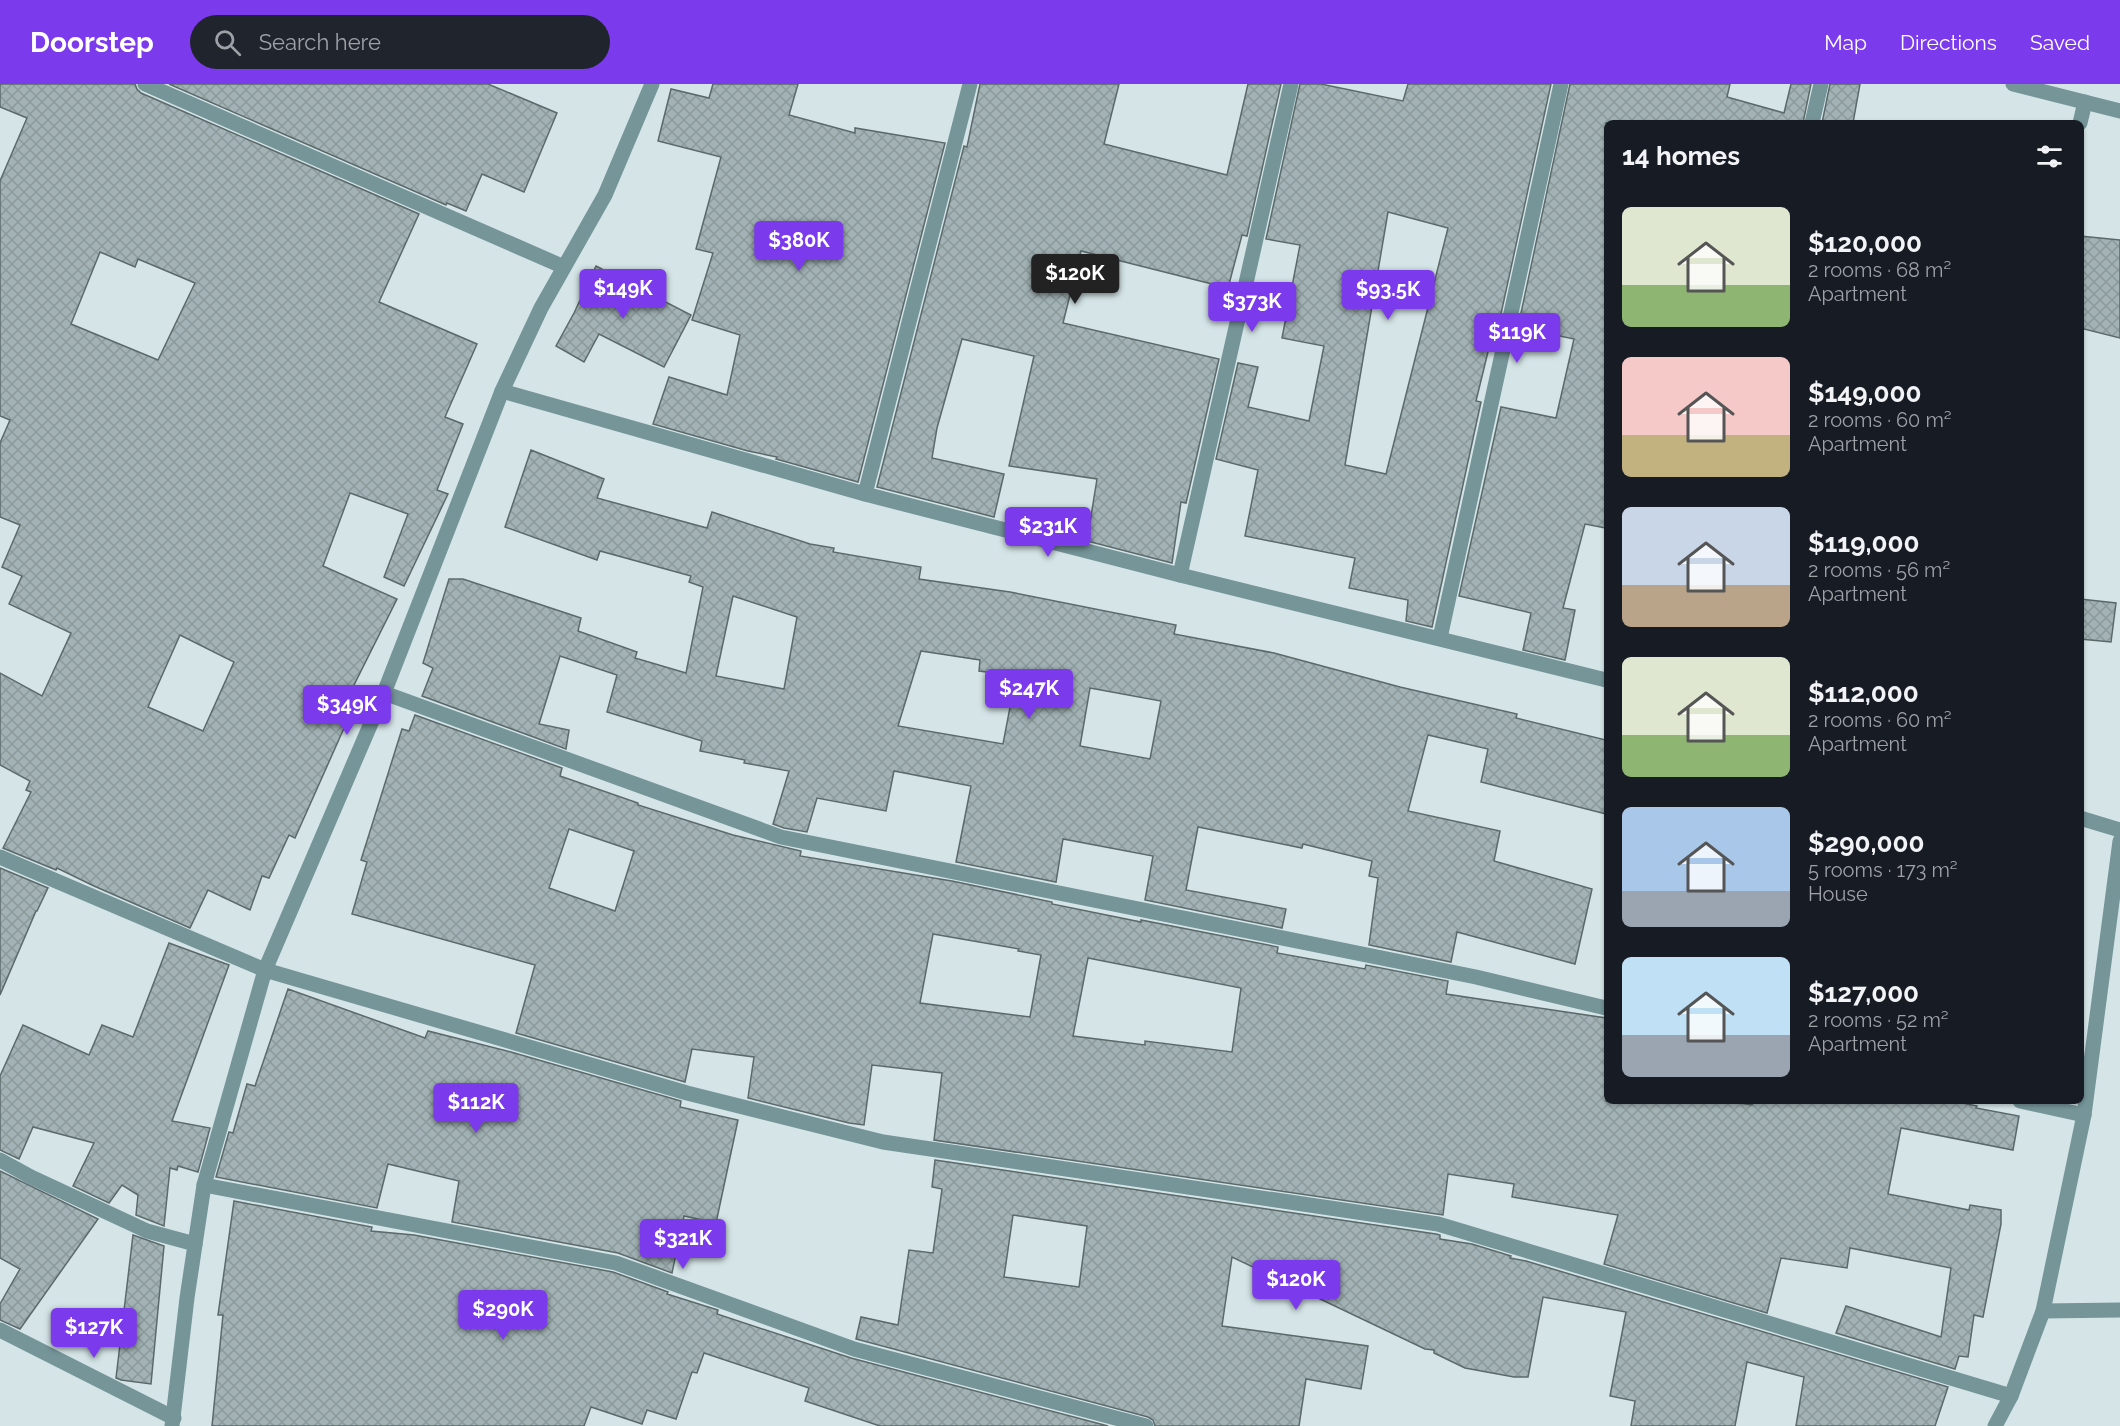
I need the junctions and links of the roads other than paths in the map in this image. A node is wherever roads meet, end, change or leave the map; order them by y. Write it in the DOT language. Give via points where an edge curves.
graph roads {
  1 [pos="145,84"];
  2 [pos="652,84"];
  3 [pos="970,84"];
  4 [pos="1291,84"];
  5 [pos="1561,84"];
  6 [pos="1821,84"];
  7 [pos="2013,84"];
  8 [pos="2085,102"];
  9 [pos="2120,111"];
  10 [pos="1813,120"];
  11 [pos="2081,120"];
  12 [pos="564,267"];
  13 [pos="502,391"];
  14 [pos="865,494"];
  15 [pos="1180,575"];
  16 [pos="1440,638"];
  17 [pos="1604,679"];
  18 [pos="384,693"];
  19 [pos="2084,819"];
  20 [pos="2120,830"];
  21 [pos="2120,841"];
  22 [pos="0,857"];
  23 [pos="265,970"];
  24 [pos="1604,1008"];
  25 [pos="2034,1104"];
  26 [pos="2084,1115"];
  27 [pos="0,1160"];
  28 [pos="204,1185"];
  29 [pos="195,1244"];
  30 [pos="2120,1310"];
  31 [pos="2043,1311"];
  32 [pos="0,1330"];
  33 [pos="2011,1396"];
  34 [pos="173,1422"];
  35 [pos="1146,1426"];
  36 [pos="1995,1426"];
  1 -- 12 [label="street"];
  2 -- 12 [label="street" via="605,195"];
  3 -- 14 [label="street"];
  4 -- 15 [label="street"];
  5 -- 16 [label="street"];
  6 -- 10 [label="street"];
  7 -- 8 [label="street"];
  8 -- 9 [label="street"];
  8 -- 11 [label="street"];
  12 -- 13 [label="street"];
  13 -- 14 [label="street"];
  13 -- 18 [label="street"];
  14 -- 15 [label="street"];
  15 -- 16 [label="street"];
  16 -- 17 [label="street"];
  18 -- 23 [label="street"];
  18 -- 24 [label="street" via="781,837 1476,977"];
  19 -- 20 [label="street"];
  21 -- 26 [label="street"];
  22 -- 23 [label="street"];
  23 -- 28 [label="street"];
  23 -- 33 [label="street" via="687,1093 883,1142 1438,1224"];
  25 -- 26 [label="street"];
  26 -- 31 [label="street"];
  27 -- 29 [label="street" via="147,1232"];
  28 -- 29 [label="street"];
  28 -- 35 [label="street" via="616,1263 854,1349"];
  29 -- 34 [label="street"];
  30 -- 31 [label="street"];
  31 -- 33 [label="street"];
  32 -- 34 [label="street"];
  33 -- 36 [label="street"];
}
